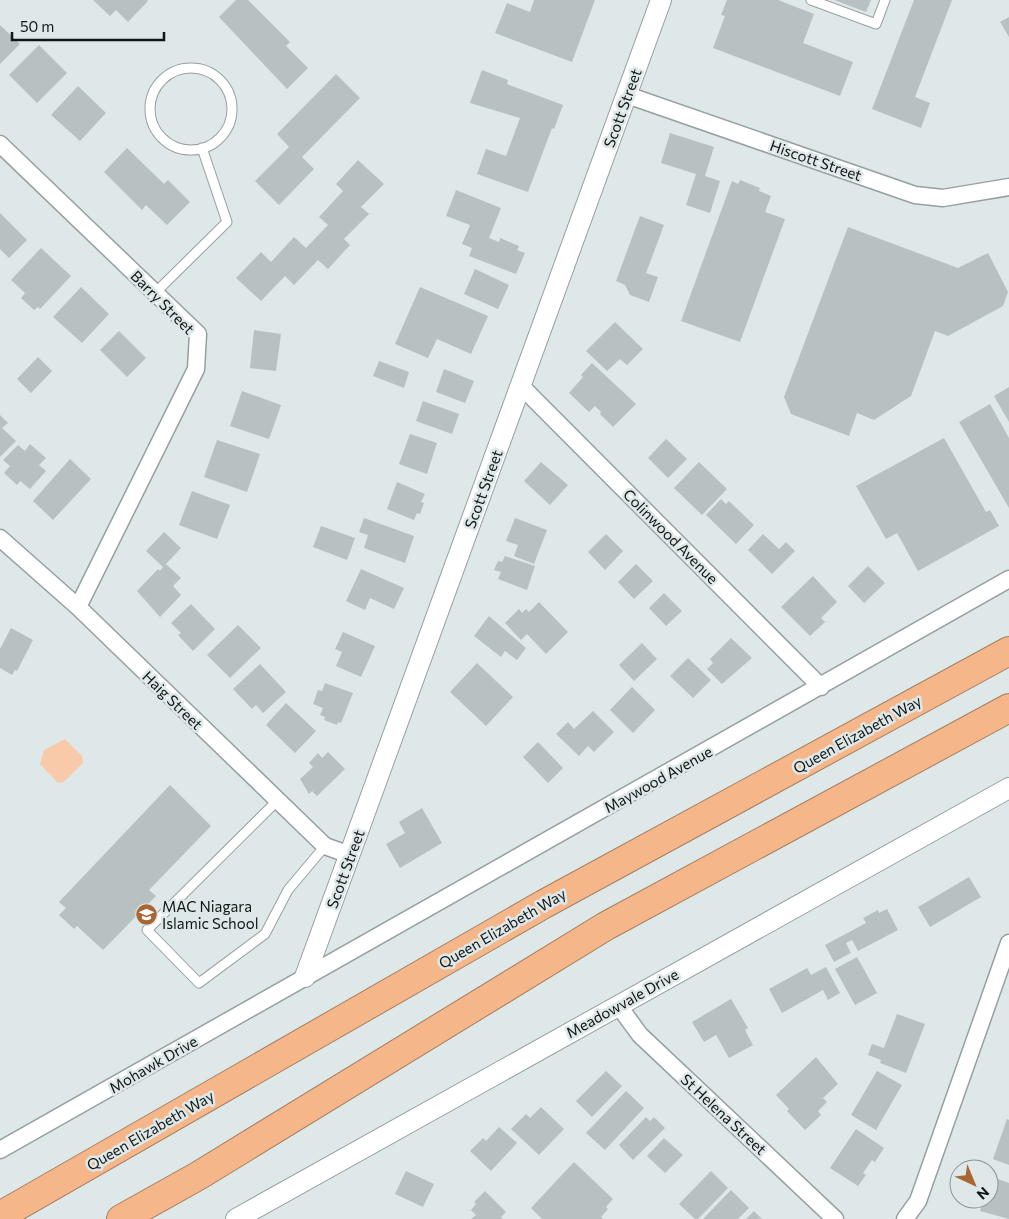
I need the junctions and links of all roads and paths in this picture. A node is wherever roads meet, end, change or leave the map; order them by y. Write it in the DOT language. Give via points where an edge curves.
graph roads {
  1 [pos="661,0"];
  2 [pos="811,0"];
  3 [pos="885,0"];
  4 [pos="627,95"];
  5 [pos="0,144"];
  6 [pos="202,148"];
  7 [pos="1009,187"];
  8 [pos="155,293"];
  9 [pos="521,386"];
  10 [pos="0,538"];
  11 [pos="1009,580"];
  12 [pos="78,607"];
  13 [pos="1009,634"];
  14 [pos="1009,651"];
  15 [pos="821,687"];
  16 [pos="1009,708"];
  17 [pos="1009,788"];
  18 [pos="277,801"];
  19 [pos="325,846"];
  20 [pos="350,855"];
  21 [pos="616,864"];
  22 [pos="1009,943"];
  23 [pos="305,977"];
  24 [pos="618,1005"];
  25 [pos="0,1150"];
  26 [pos="0,1216"];
  27 [pos="121,1219"];
  28 [pos="236,1219"];
  29 [pos="835,1219"];
  30 [pos="905,1219"];
  1 -- 4 [label="street, Scott Street"];
  2 -- 3 [label="lane" via="876,24"];
  4 -- 7 [label="street, Hiscott Street" via="916,195 944,198"];
  4 -- 9 [label="street, Scott Street"];
  5 -- 8 [label="street, Barry Street"];
  6 -- 6 [label="lane" via="215,142 231,120 229,92 210,72 184,68 161,81 150,105 151,118 165,141 189,150"];
  6 -- 8 [label="lane" via="227,222"];
  8 -- 12 [label="street, Barry Street" via="198,334 196,369"];
  9 -- 15 [label="street, Colinwood Avenue"];
  9 -- 20 [label="street, Scott Street"];
  10 -- 12 [label="street, Haig Street"];
  11 -- 15 [label="street, Maywood Avenue"];
  12 -- 18 [label="street, Haig Street"];
  13 -- 21 [label="highway"];
  14 -- 21 [label="highway, Queen Elizabeth Way"];
  15 -- 23 [label="street, Maywood Avenue"];
  16 -- 27 [label="highway" via="606,926 198,1176"];
  17 -- 24 [label="street, Meadowvale Drive"];
  18 -- 19 [label="street, Haig Street"];
  18 -- 19 [label="lane" via="147,930 199,983 265,934 288,890"];
  19 -- 20 [label="street, Haig Street"];
  20 -- 23 [label="street, Scott Street"];
  21 -- 26 [label="highway, Queen Elizabeth Way"];
  22 -- 30 [label="street" via="918,1201"];
  23 -- 25 [label="street, Mohawk Drive"];
  24 -- 28 [label="street, Meadowvale Drive"];
  24 -- 29 [label="street, St Helena Street" via="640,1035"];
}
